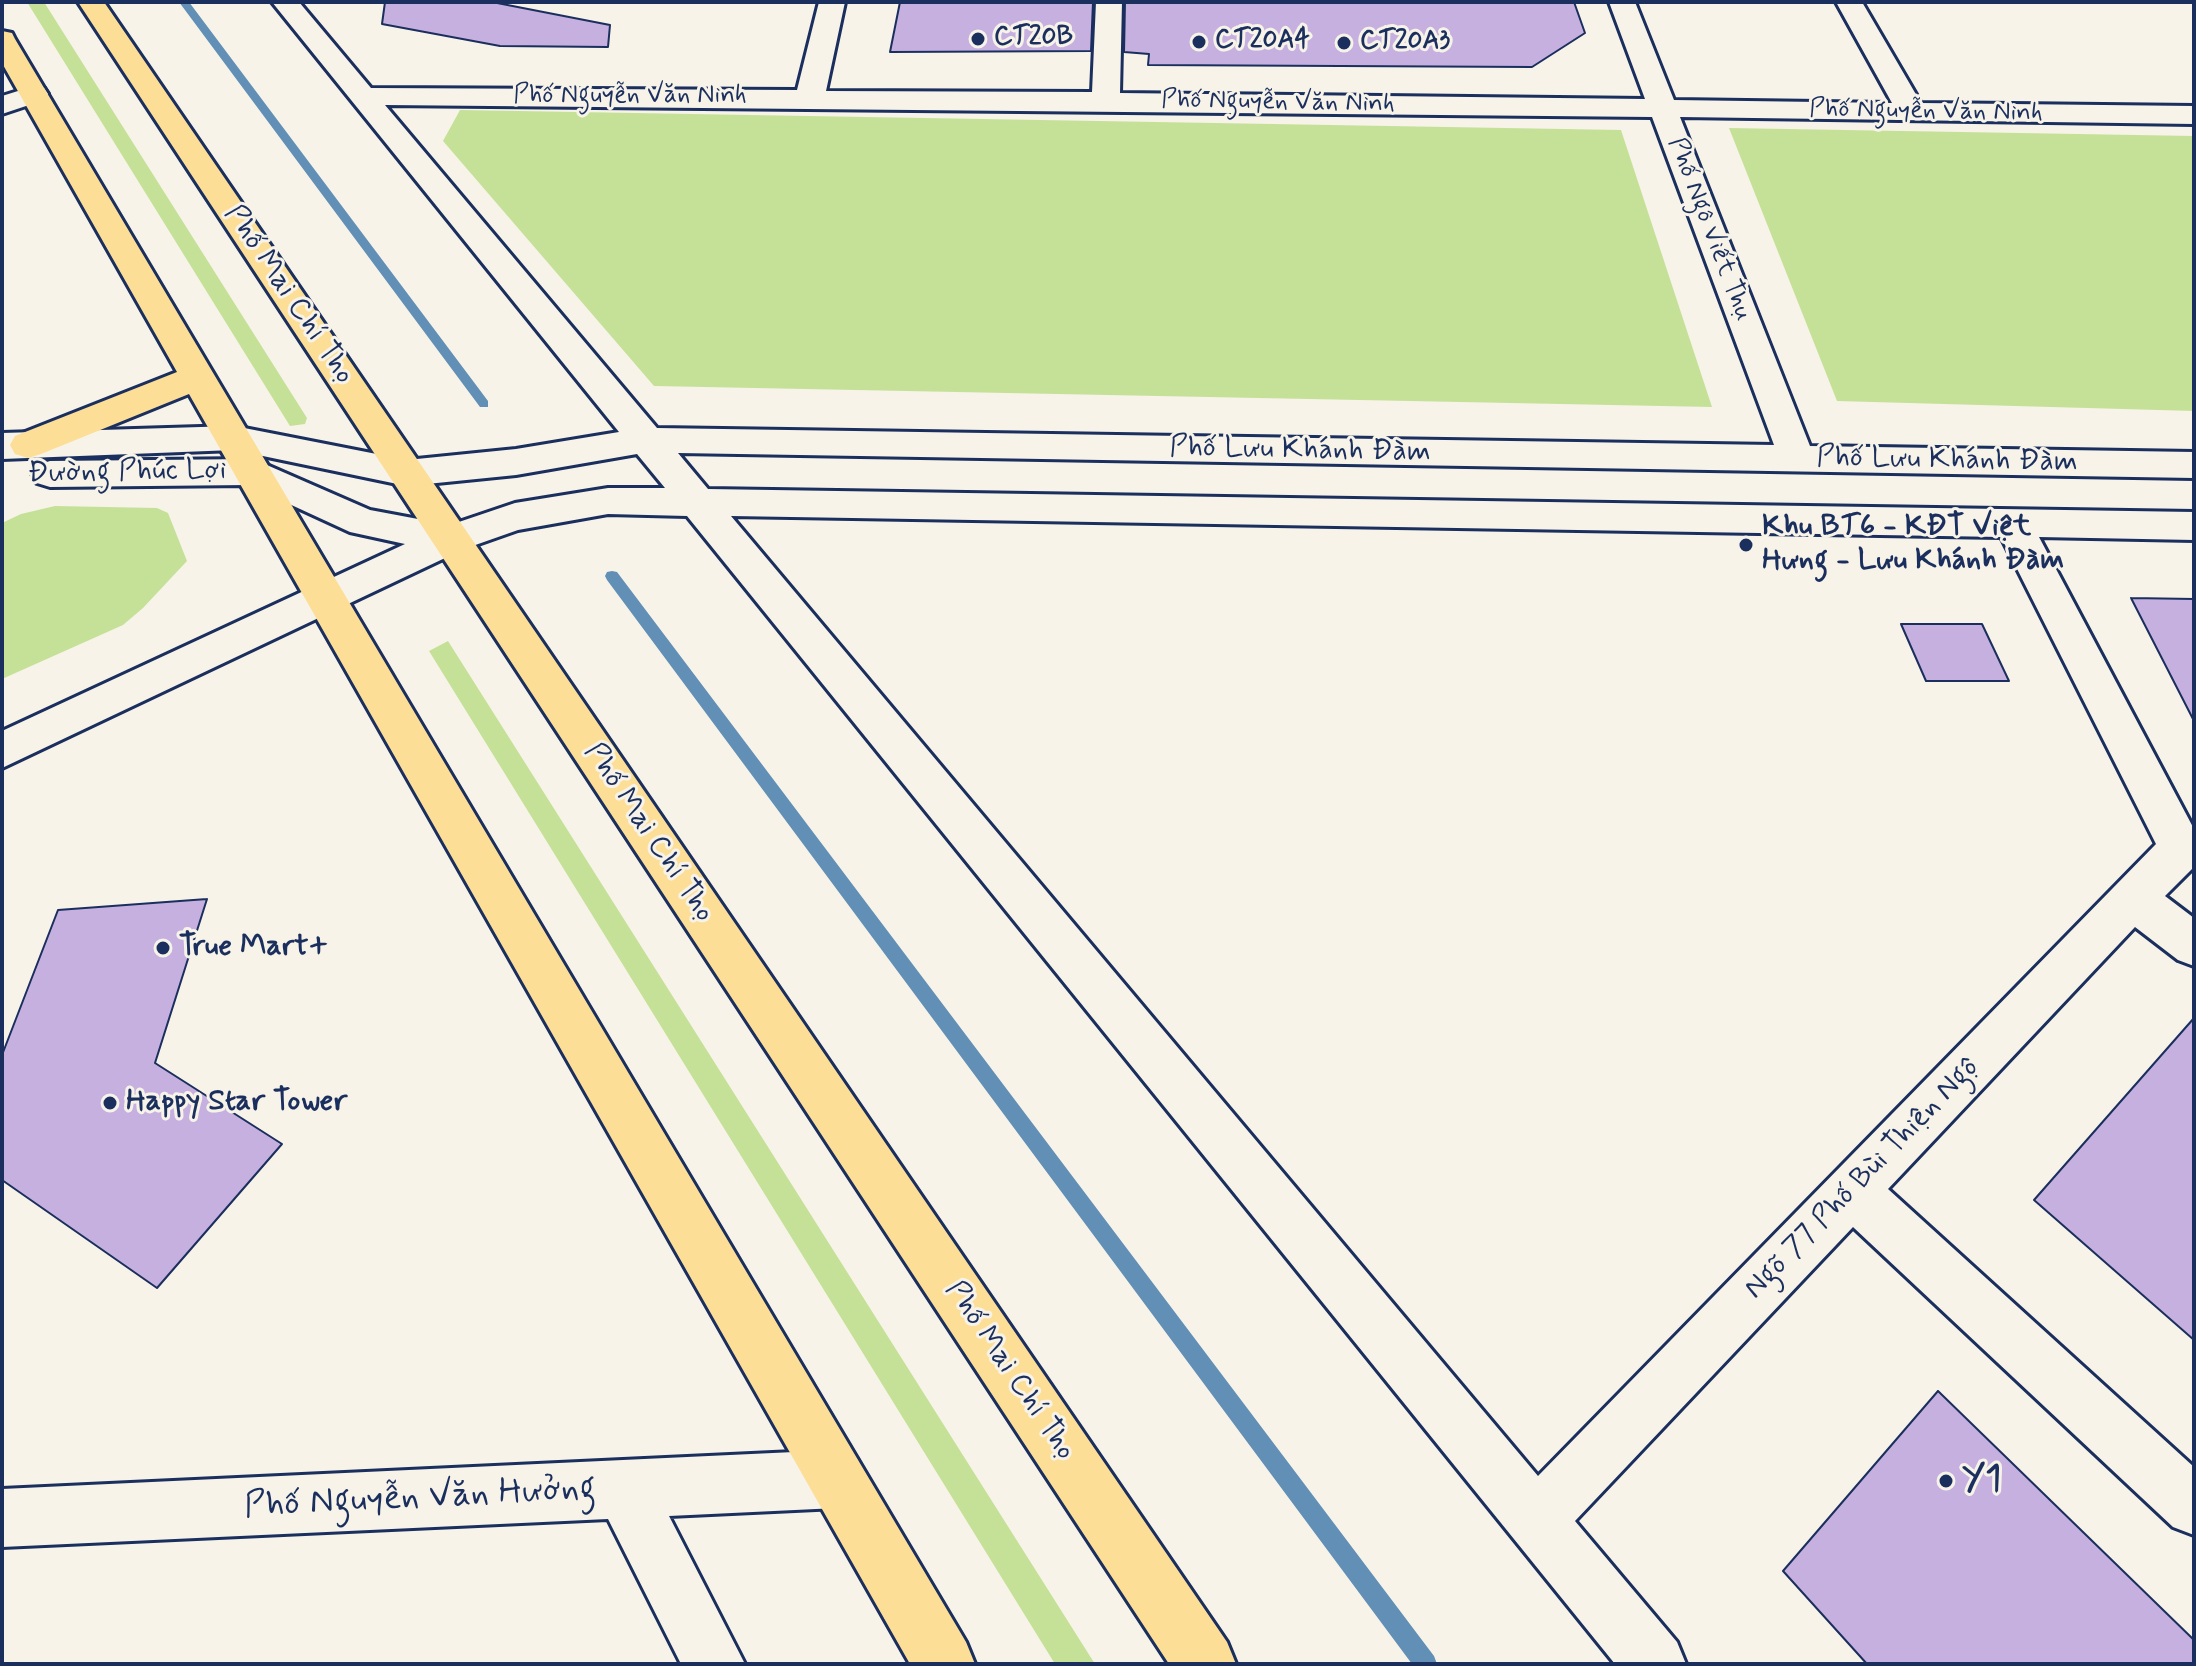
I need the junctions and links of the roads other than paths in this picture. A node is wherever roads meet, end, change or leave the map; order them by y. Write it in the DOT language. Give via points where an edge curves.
graph roads {
  1 [pos="91,2"];
  2 [pos="285,2"];
  3 [pos="832,2"];
  4 [pos="1109,2"];
  5 [pos="1622,2"];
  6 [pos="1849,2"];
  7 [pos="2,39"];
  8 [pos="362,96"];
  9 [pos="810,97"];
  10 [pos="18,100"];
  11 [pos="1106,101"];
  12 [pos="1662,108"];
  13 [pos="1912,112"];
  14 [pos="2194,115"];
  15 [pos="198,377"];
  16 [pos="647,440"];
  17 [pos="15,446"];
  18 [pos="243,455"];
  19 [pos="1797,459"];
  20 [pos="2194,465"];
  21 [pos="407,473"];
  22 [pos="2,475"];
  23 [pos="694,500"];
  24 [pos="363,522"];
  25 [pos="2012,522"];
  26 [pos="2194,526"];
  27 [pos="451,539"];
  28 [pos="326,598"];
  29 [pos="2,750"];
  30 [pos="2187,848"];
  31 [pos="2133,898"];
  32 [pos="2194,945"];
  33 [pos="1852,1191"];
  34 [pos="837,1479"];
  35 [pos="624,1489"];
  36 [pos="2194,1506"];
  37 [pos="2,1518"];
  38 [pos="1536,1520"];
  39 [pos="714,1664"];
  40 [pos="944,1664"];
  41 [pos="1205,1664"];
  42 [pos="1655,1664"];
  1 -- 21 [label="main road, Phố Mai Chí Thọ"];
  2 -- 8 [label="street"];
  3 -- 9 [label="street"];
  4 -- 11 [label="street"];
  5 -- 12 [label="street, Phố Ngô Viết Thụ"];
  6 -- 13 [label="street"];
  7 -- 10 [label="main road"];
  8 -- 9 [label="street, Phố Nguyễn Văn Ninh"];
  8 -- 16 [label="street"];
  9 -- 11 [label="street, Phố Nguyễn Văn Ninh"];
  10 -- 15 [label="main road"];
  11 -- 12 [label="street, Phố Nguyễn Văn Ninh"];
  12 -- 13 [label="street, Phố Nguyễn Văn Ninh"];
  12 -- 19 [label="street, Phố Ngô Viết Thụ"];
  13 -- 14 [label="street, Phố Nguyễn Văn Ninh"];
  15 -- 17 [label="main road"];
  15 -- 18 [label="main road"];
  16 -- 19 [label="street, Phố Lưu Khánh Đàm"];
  16 -- 21 [label="street, Phố Lưu Khánh Đàm"];
  16 -- 23 [label="street"];
  17 -- 18 [label="street, Đường Phúc Lợi"];
  18 -- 21 [label="street, Phố Lưu Khánh Đàm"];
  18 -- 22 [label="street, Đường Phúc Lợi"];
  18 -- 24 [label="street"];
  18 -- 28 [label="main road"];
  19 -- 20 [label="street, Phố Lưu Khánh Đàm"];
  21 -- 24 [label="street"];
  21 -- 27 [label="main road, Phố Mai Chí Thọ"];
  23 -- 25 [label="street, Phố Lưu Khánh Đàm"];
  23 -- 27 [label="street, Phố Lưu Khánh Đàm" via="592,503 515,517"];
  23 -- 38 [label="street"];
  24 -- 27 [label="street"];
  24 -- 28 [label="street"];
  25 -- 26 [label="street, Phố Lưu Khánh Đàm"];
  25 -- 30 [label="street"];
  27 -- 28 [label="street, Phố Lưu Khánh Đàm"];
  27 -- 41 [label="main road, Phố Mai Chí Thọ"];
  28 -- 29 [label="street, Phố Lưu Khánh Đàm"];
  28 -- 34 [label="main road"];
  30 -- 31 [label="street, Ngõ 77 Phố Bùi Thiện Ngộ"];
  31 -- 32 [label="street"];
  31 -- 33 [label="street, Ngõ 77 Phố Bùi Thiện Ngộ"];
  33 -- 36 [label="street"];
  33 -- 38 [label="street, Ngõ 77 Phố Bùi Thiện Ngộ"];
  34 -- 35 [label="street, Phố Nguyễn Văn Hưởng"];
  34 -- 40 [label="main road"];
  35 -- 37 [label="street, Phố Nguyễn Văn Hưởng"];
  35 -- 39 [label="street"];
  38 -- 42 [label="street"];
}
